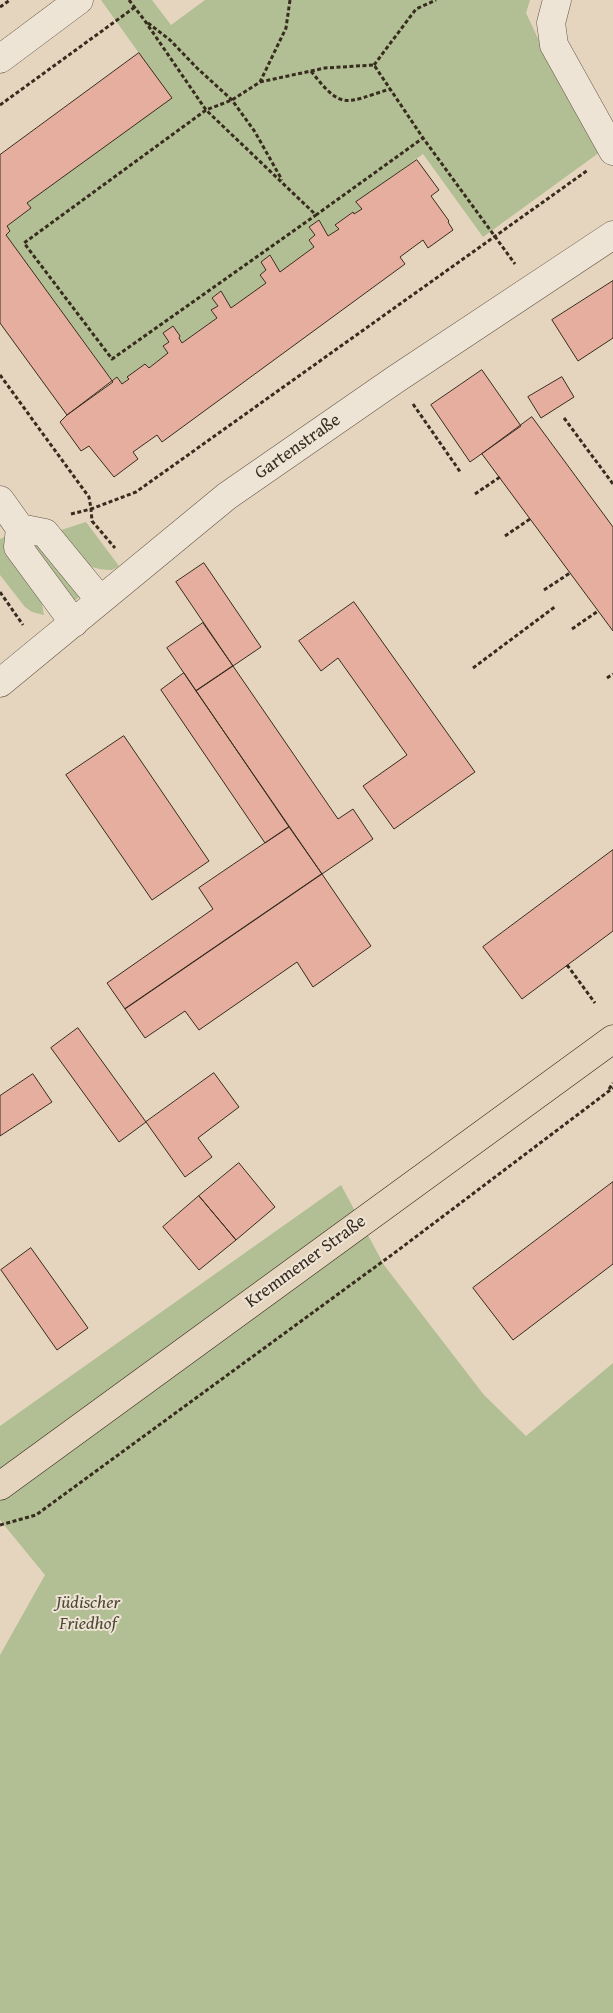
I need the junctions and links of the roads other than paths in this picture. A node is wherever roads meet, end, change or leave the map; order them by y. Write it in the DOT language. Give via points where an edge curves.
graph roads {
  1 [pos="79,0"];
  2 [pos="557,1"];
  3 [pos="0,59"];
  4 [pos="613,151"];
  5 [pos="613,235"];
  6 [pos="0,500"];
  7 [pos="20,528"];
  8 [pos="100,600"];
  9 [pos="74,623"];
  10 [pos="0,683"];
  11 [pos="613,1039"];
  12 [pos="0,1486"];
  1 -- 3 [label="street"];
  2 -- 4 [label="street" via="551,23 554,45"];
  5 -- 8 [label="street, Gartenstraße" via="396,378 227,496"];
  6 -- 7 [label="street"];
  7 -- 8 [label="street" via="45,533"];
  7 -- 9 [label="street" via="18,547"];
  8 -- 9 [label="street, Gartenstraße"];
  9 -- 10 [label="street, Gartenstraße"];
  11 -- 12 [label="main road, Kremmener Straße"];
}
